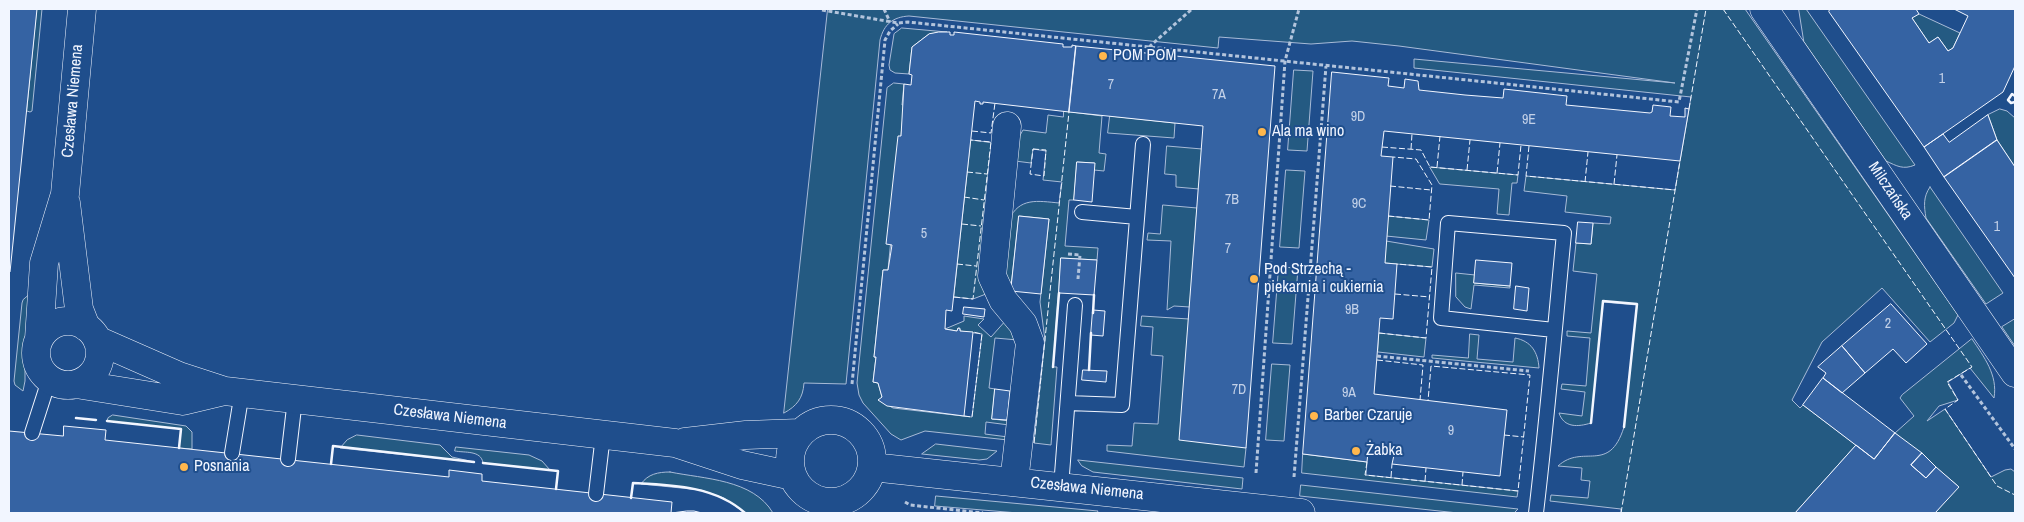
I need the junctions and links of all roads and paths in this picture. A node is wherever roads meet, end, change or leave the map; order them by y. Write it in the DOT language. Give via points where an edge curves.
graph roads {
  1 [pos="82,9"];
  2 [pos="884,9"];
  3 [pos="1192,9"];
  4 [pos="1299,9"];
  5 [pos="1697,9"];
  6 [pos="822,10"];
  7 [pos="1770,12"];
  8 [pos="890,22"];
  9 [pos="898,23"];
  10 [pos="1149,47"];
  11 [pos="1285,61"];
  12 [pos="1326,66"];
  13 [pos="1007,126"];
  14 [pos="1143,144"];
  15 [pos="64,194"];
  16 [pos="1082,212"];
  17 [pos="1137,216"];
  18 [pos="1068,254"];
  19 [pos="1078,280"];
  20 [pos="1075,306"];
  21 [pos="1554,330"];
  22 [pos="92,334"];
  23 [pos="39,338"];
  24 [pos="1378,356"];
  25 [pos="1310,364"];
  26 [pos="1303,365"];
  27 [pos="1534,372"];
  28 [pos="2015,373"];
  29 [pos="1962,375"];
  30 [pos="49,380"];
  31 [pos="76,384"];
  32 [pos="852,384"];
  33 [pos="234,392"];
  34 [pos="295,399"];
  35 [pos="1068,403"];
  36 [pos="32,433"];
  37 [pos="800,433"];
  38 [pos="602,435"];
  39 [pos="674,443"];
  40 [pos="2015,449"];
  41 [pos="232,454"];
  42 [pos="288,460"];
  43 [pos="872,467"];
  44 [pos="1256,473"];
  45 [pos="1294,476"];
  46 [pos="1014,482"];
  47 [pos="1061,487"];
  48 [pos="596,494"];
  49 [pos="802,494"];
  50 [pos="900,499"];
  51 [pos="840,507"];
  52 [pos="983,513"];
  53 [pos="1302,513"];
  54 [pos="1536,513"];
  1 -- 15 [label="street, Czesława Niemena"];
  2 -- 8 [label="path"];
  3 -- 10 [label="path"];
  4 -- 11 [label="path"];
  5 -- 12 [label="path" via="1679,102"];
  6 -- 8 [label="path"];
  7 -- 28 [label="street, Milczańska"];
  8 -- 9 [label="path"];
  9 -- 10 [label="path"];
  9 -- 32 [label="path" via="885,40"];
  10 -- 11 [label="path"];
  11 -- 12 [label="path"];
  11 -- 44 [label="path"];
  12 -- 26 [label="path"];
  13 -- 46 [label="street" via="992,276 1003,300 1023,324 1030,343"];
  14 -- 17 [label="lane"];
  15 -- 22 [label="street, Czesława Niemena" via="79,309"];
  15 -- 23 [label="street, Czesława Niemena" via="44,262"];
  16 -- 17 [label="lane"];
  17 -- 35 [label="lane" via="1122,405"];
  18 -- 19 [label="path" via="1080,255"];
  20 -- 35 [label="lane"];
  21 -- 21 [label="lane" via="1441,318 1448,223 1564,233"];
  21 -- 54 [label="lane"];
  22 -- 23 [label="street, Czesława Niemena" via="70,321 52,325"];
  22 -- 31 [label="street, Czesława Niemena" via="100,358 92,375"];
  22 -- 33 [label="street, Czesława Niemena" via="170,372"];
  23 -- 30 [label="street, Czesława Niemena" via="36,347 38,366"];
  24 -- 27 [label="path"];
  25 -- 26 [label="path"];
  26 -- 45 [label="path"];
  29 -- 40 [label="path"];
  30 -- 31 [label="street, Czesława Niemena" via="58,384"];
  30 -- 36 [label="lane"];
  31 -- 33 [label="street, Czesława Niemena" via="183,401"];
  33 -- 34 [label="street, Czesława Niemena"];
  33 -- 41 [label="lane"];
  34 -- 38 [label="street, Czesława Niemena"];
  34 -- 42 [label="lane"];
  35 -- 47 [label="lane"];
  37 -- 39 [label="street, Czesława Niemena"];
  37 -- 43 [label="street" via="821,421 845,422 855,427 870,446"];
  37 -- 49 [label="street" via="790,455 790,466"];
  38 -- 39 [label="street, Czesława Niemena"];
  38 -- 48 [label="lane"];
  39 -- 49 [label="street, Czesława Niemena" via="742,465"];
  43 -- 46 [label="street, Czesława Niemena"];
  43 -- 51 [label="street" via="860,490"];
  46 -- 47 [label="street, Czesława Niemena"];
  47 -- 53 [label="street, Czesława Niemena"];
  49 -- 51 [label="street"];
  50 -- 52 [label="path" via="910,505"];
}
